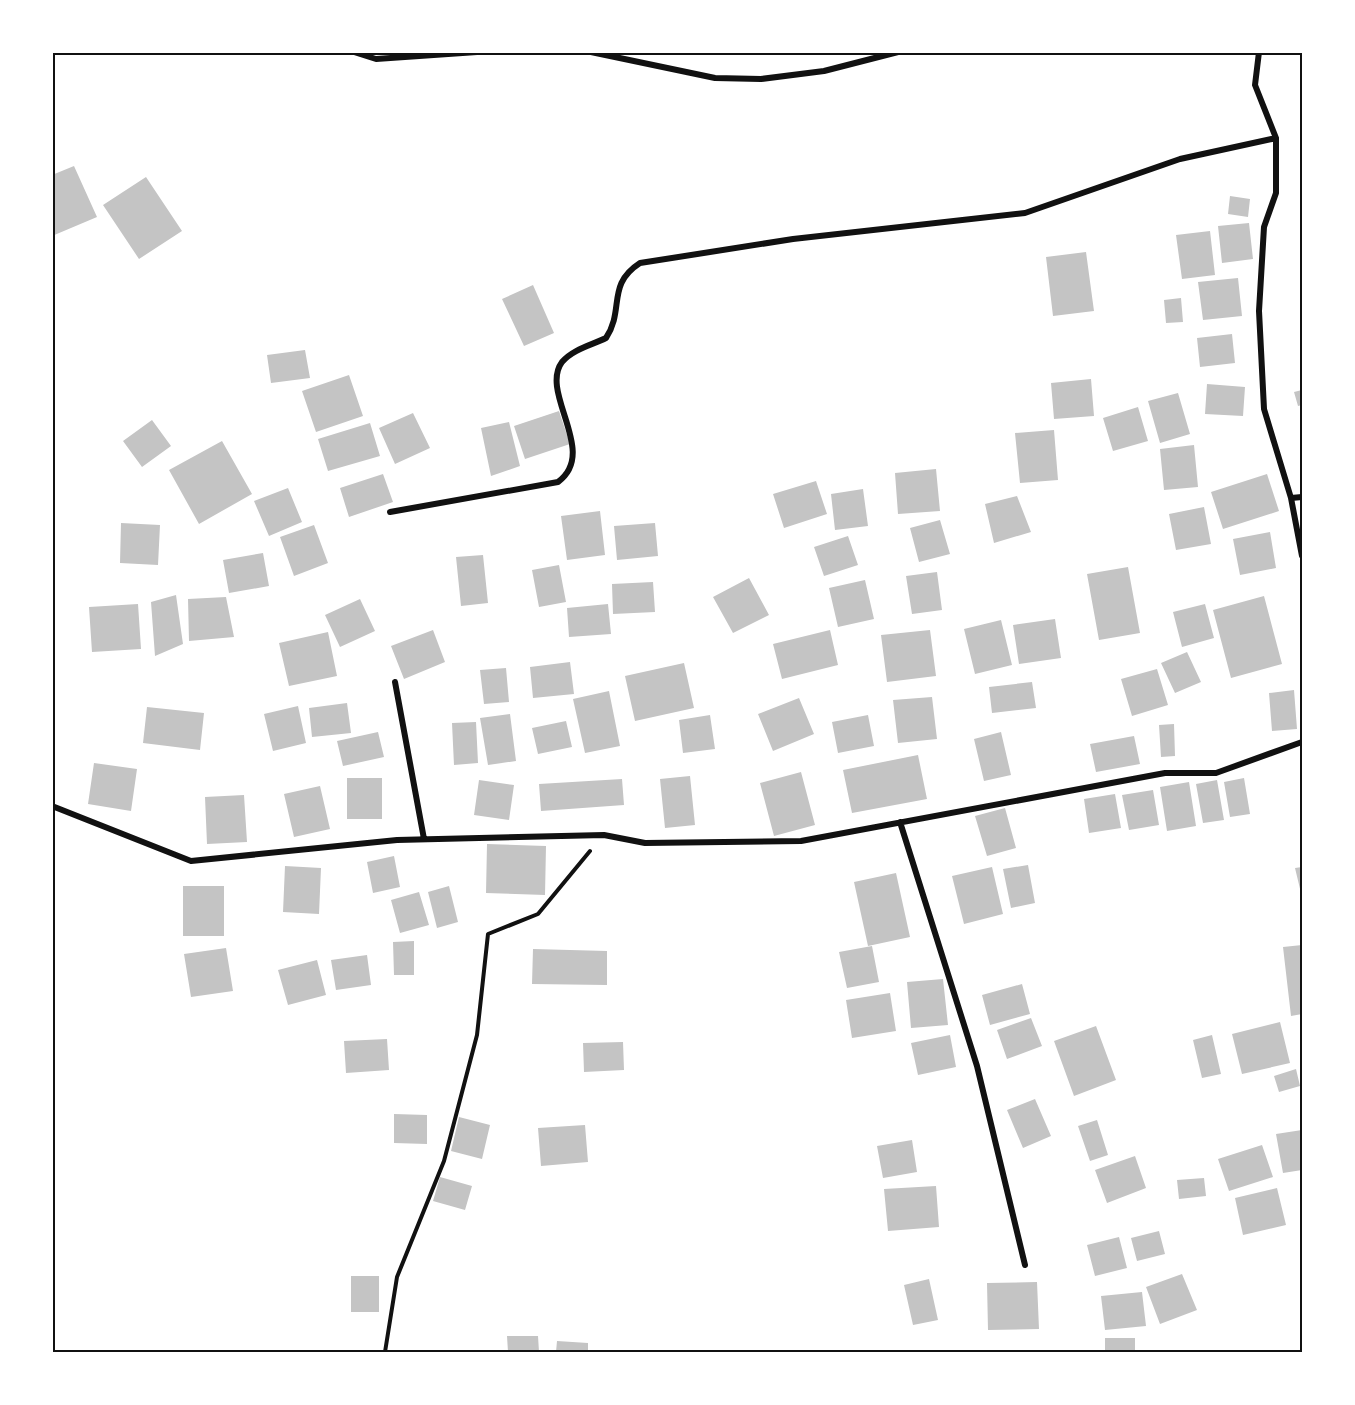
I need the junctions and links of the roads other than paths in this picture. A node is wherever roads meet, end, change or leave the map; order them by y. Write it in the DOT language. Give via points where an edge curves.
graph roads {
  1 [pos="354,52"];
  2 [pos="477,52"];
  3 [pos="591,52"];
  4 [pos="898,52"];
  5 [pos="1259,52"];
  6 [pos="1276,138"];
  7 [pos="1302,497"];
  8 [pos="1291,498"];
  9 [pos="390,512"];
  10 [pos="1302,556"];
  11 [pos="395,682"];
  12 [pos="1302,742"];
  13 [pos="52,806"];
  14 [pos="900,822"];
  15 [pos="424,839"];
  16 [pos="1025,1265"];
  1 -- 2 [label="street" via="376,59"];
  3 -- 4 [label="street" via="715,78 761,79 824,71"];
  5 -- 6 [label="street" via="1255,85"];
  6 -- 8 [label="street" via="1276,193 1264,227 1259,311 1264,409"];
  6 -- 9 [label="street" via="1180,159 1025,213 793,239 640,263 619,284 615,320 606,338 575,351 557,371 573,450 567,476 558,482"];
  7 -- 8 [label="street"];
  8 -- 10 [label="street"];
  11 -- 15 [label="street"];
  12 -- 14 [label="street" via="1216,773 1165,773"];
  13 -- 15 [label="street" via="191,861"];
  14 -- 15 [label="street" via="801,841 645,843 604,836"];
  14 -- 16 [label="street" via="977,1066"];
}
